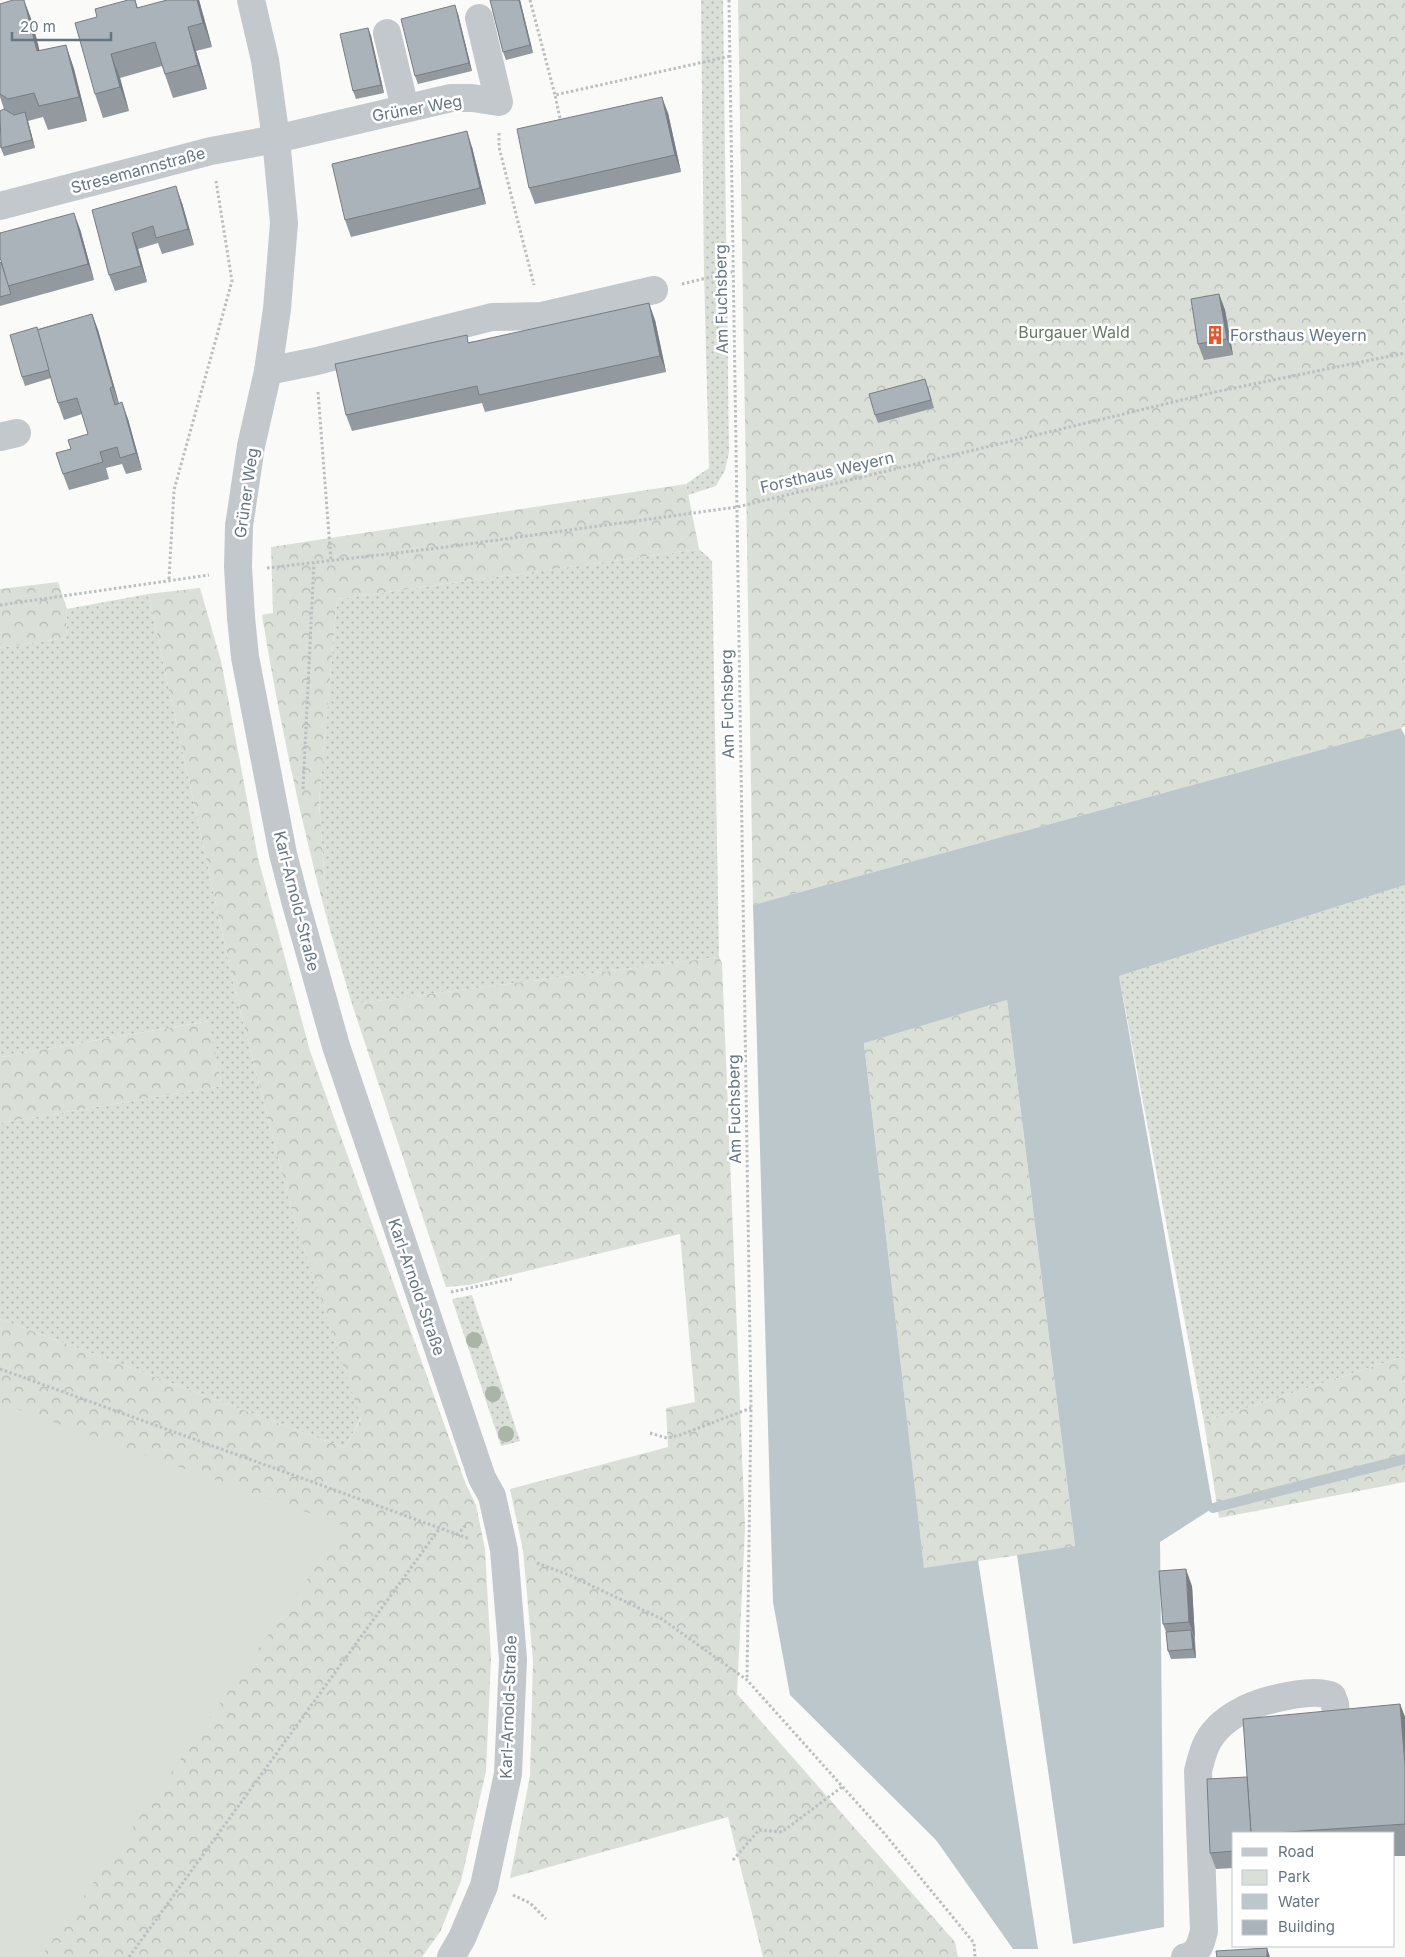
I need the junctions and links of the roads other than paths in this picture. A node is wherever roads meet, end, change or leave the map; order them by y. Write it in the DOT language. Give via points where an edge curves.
graph roads {
  1 [pos="251,0"];
  2 [pos="479,18"];
  3 [pos="387,34"];
  4 [pos="405,108"];
  5 [pos="276,139"];
  6 [pos="0,206"];
  7 [pos="666,287"];
  8 [pos="268,371"];
  9 [pos="241,617"];
  10 [pos="1337,1727"];
  11 [pos="451,1957"];
  12 [pos="1185,1957"];
  1 -- 5 [label="street, Grüner Weg" via="265,60"];
  2 -- 4 [label="street, Grüner Weg" via="499,102 451,98"];
  3 -- 4 [label="street"];
  4 -- 5 [label="street, Grüner Weg"];
  5 -- 6 [label="street, Stresemannstraße" via="211,151"];
  5 -- 8 [label="street, Grüner Weg" via="284,223"];
  7 -- 8 [label="street" via="542,316 492,317"];
  8 -- 9 [label="street, Grüner Weg, bridge" via="239,526"];
  9 -- 11 [label="street, Karl-Arnold-Straße" via="247,666 283,854 336,1046 482,1478 492,1496 504,1550 513,1659 508,1774 484,1886"];
  10 -- 12 [label="street" via="1332,1696 1314,1692 1247,1708 1217,1729 1204,1746 1198,1771 1204,1931 1199,1949"];
}
